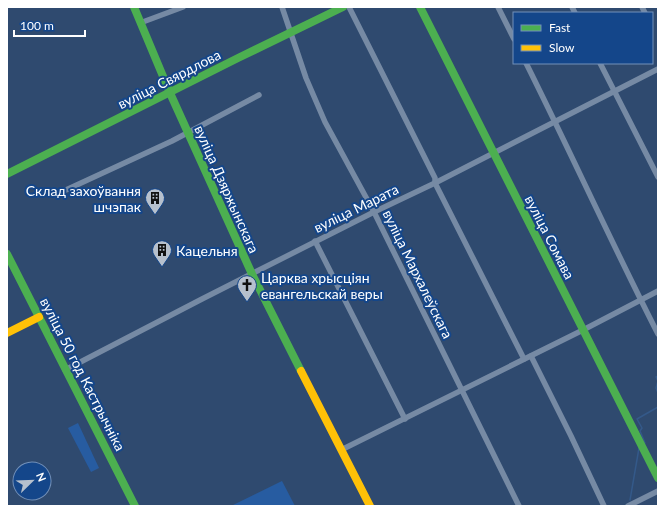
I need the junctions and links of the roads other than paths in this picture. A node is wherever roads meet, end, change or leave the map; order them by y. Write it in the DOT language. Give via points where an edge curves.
graph roads {
  1 [pos="134,7"];
  2 [pos="183,7"];
  3 [pos="282,7"];
  4 [pos="343,7"];
  5 [pos="349,7"];
  6 [pos="420,7"];
  7 [pos="498,7"];
  8 [pos="140,23"];
  9 [pos="290,33"];
  10 [pos="513,37"];
  11 [pos="527,64"];
  12 [pos="600,64"];
  13 [pos="658,69"];
  14 [pos="614,91"];
  15 [pos="170,93"];
  16 [pos="259,95"];
  17 [pos="556,122"];
  18 [pos="188,133"];
  19 [pos="494,154"];
  20 [pos="7,174"];
  21 [pos="658,177"];
  22 [pos="435,183"];
  23 [pos="55,195"];
  24 [pos="374,212"];
  25 [pos="315,241"];
  26 [pos="7,254"];
  27 [pos="252,274"];
  28 [pos="658,291"];
  29 [pos="641,300"];
  30 [pos="39,318"];
  31 [pos="583,330"];
  32 [pos="7,333"];
  33 [pos="658,334"];
  34 [pos="531,356"];
  35 [pos="524,359"];
  36 [pos="65,370"];
  37 [pos="462,390"];
  38 [pos="405,419"];
  39 [pos="340,450"];
  40 [pos="658,478"];
  41 [pos="658,491"];
  42 [pos="135,506"];
  43 [pos="370,506"];
  44 [pos="520,506"];
  45 [pos="604,506"];
  46 [pos="628,506"];
  1 -- 8 [label="street, вуліца Дзяржынскага"];
  2 -- 8 [label="street"];
  3 -- 9 [label="street, вуліца Мархалеўскага"];
  4 -- 9 [label="street, вуліца Свярдлова"];
  5 -- 22 [label="street" via="435,178"];
  6 -- 19 [label="street, вуліца Сомава"];
  7 -- 10 [label="street"];
  8 -- 15 [label="street, вуліца Дзяржынскага"];
  9 -- 15 [label="street, вуліца Свярдлова"];
  9 -- 24 [label="street, вуліца Мархалеўскага" via="325,122"];
  11 -- 17 [label="street"];
  12 -- 14 [label="street"];
  13 -- 14 [label="street, вуліца Марата"];
  14 -- 17 [label="street, вуліца Марата"];
  14 -- 21 [label="street"];
  15 -- 18 [label="street, вуліца Дзяржынскага"];
  15 -- 20 [label="street, вуліца Свярдлова"];
  16 -- 18 [label="street"];
  17 -- 19 [label="street, вуліца Марата"];
  17 -- 29 [label="street"];
  18 -- 23 [label="street"];
  18 -- 27 [label="street, вуліца Дзяржынскага"];
  19 -- 22 [label="street, вуліца Марата"];
  19 -- 31 [label="street, вуліца Сомава"];
  22 -- 24 [label="street, вуліца Марата"];
  22 -- 35 [label="street"];
  24 -- 25 [label="street, вуліца Марата"];
  24 -- 37 [label="street, вуліца Мархалеўскага"];
  25 -- 27 [label="street, вуліца Марата"];
  25 -- 38 [label="street"];
  26 -- 30 [label="street, вуліца 50 год Кастрычніка"];
  27 -- 36 [label="street, вуліца Марата"];
  27 -- 39 [label="street, вуліца Дзяржынскага"];
  28 -- 29 [label="street"];
  29 -- 31 [label="street"];
  29 -- 33 [label="street"];
  30 -- 32 [label="street"];
  30 -- 36 [label="street, вуліца 50 год Кастрычніка"];
  31 -- 34 [label="street"];
  31 -- 40 [label="street, вуліца Сомава"];
  34 -- 35 [label="street"];
  34 -- 45 [label="street"];
  35 -- 37 [label="street"];
  36 -- 42 [label="street, вуліца 50 год Кастрычніка"];
  37 -- 38 [label="street"];
  37 -- 44 [label="street, вуліца Мархалеўскага"];
  38 -- 39 [label="street"];
  39 -- 43 [label="street, вуліца Дзяржынскага"];
  41 -- 46 [label="street"];
}
